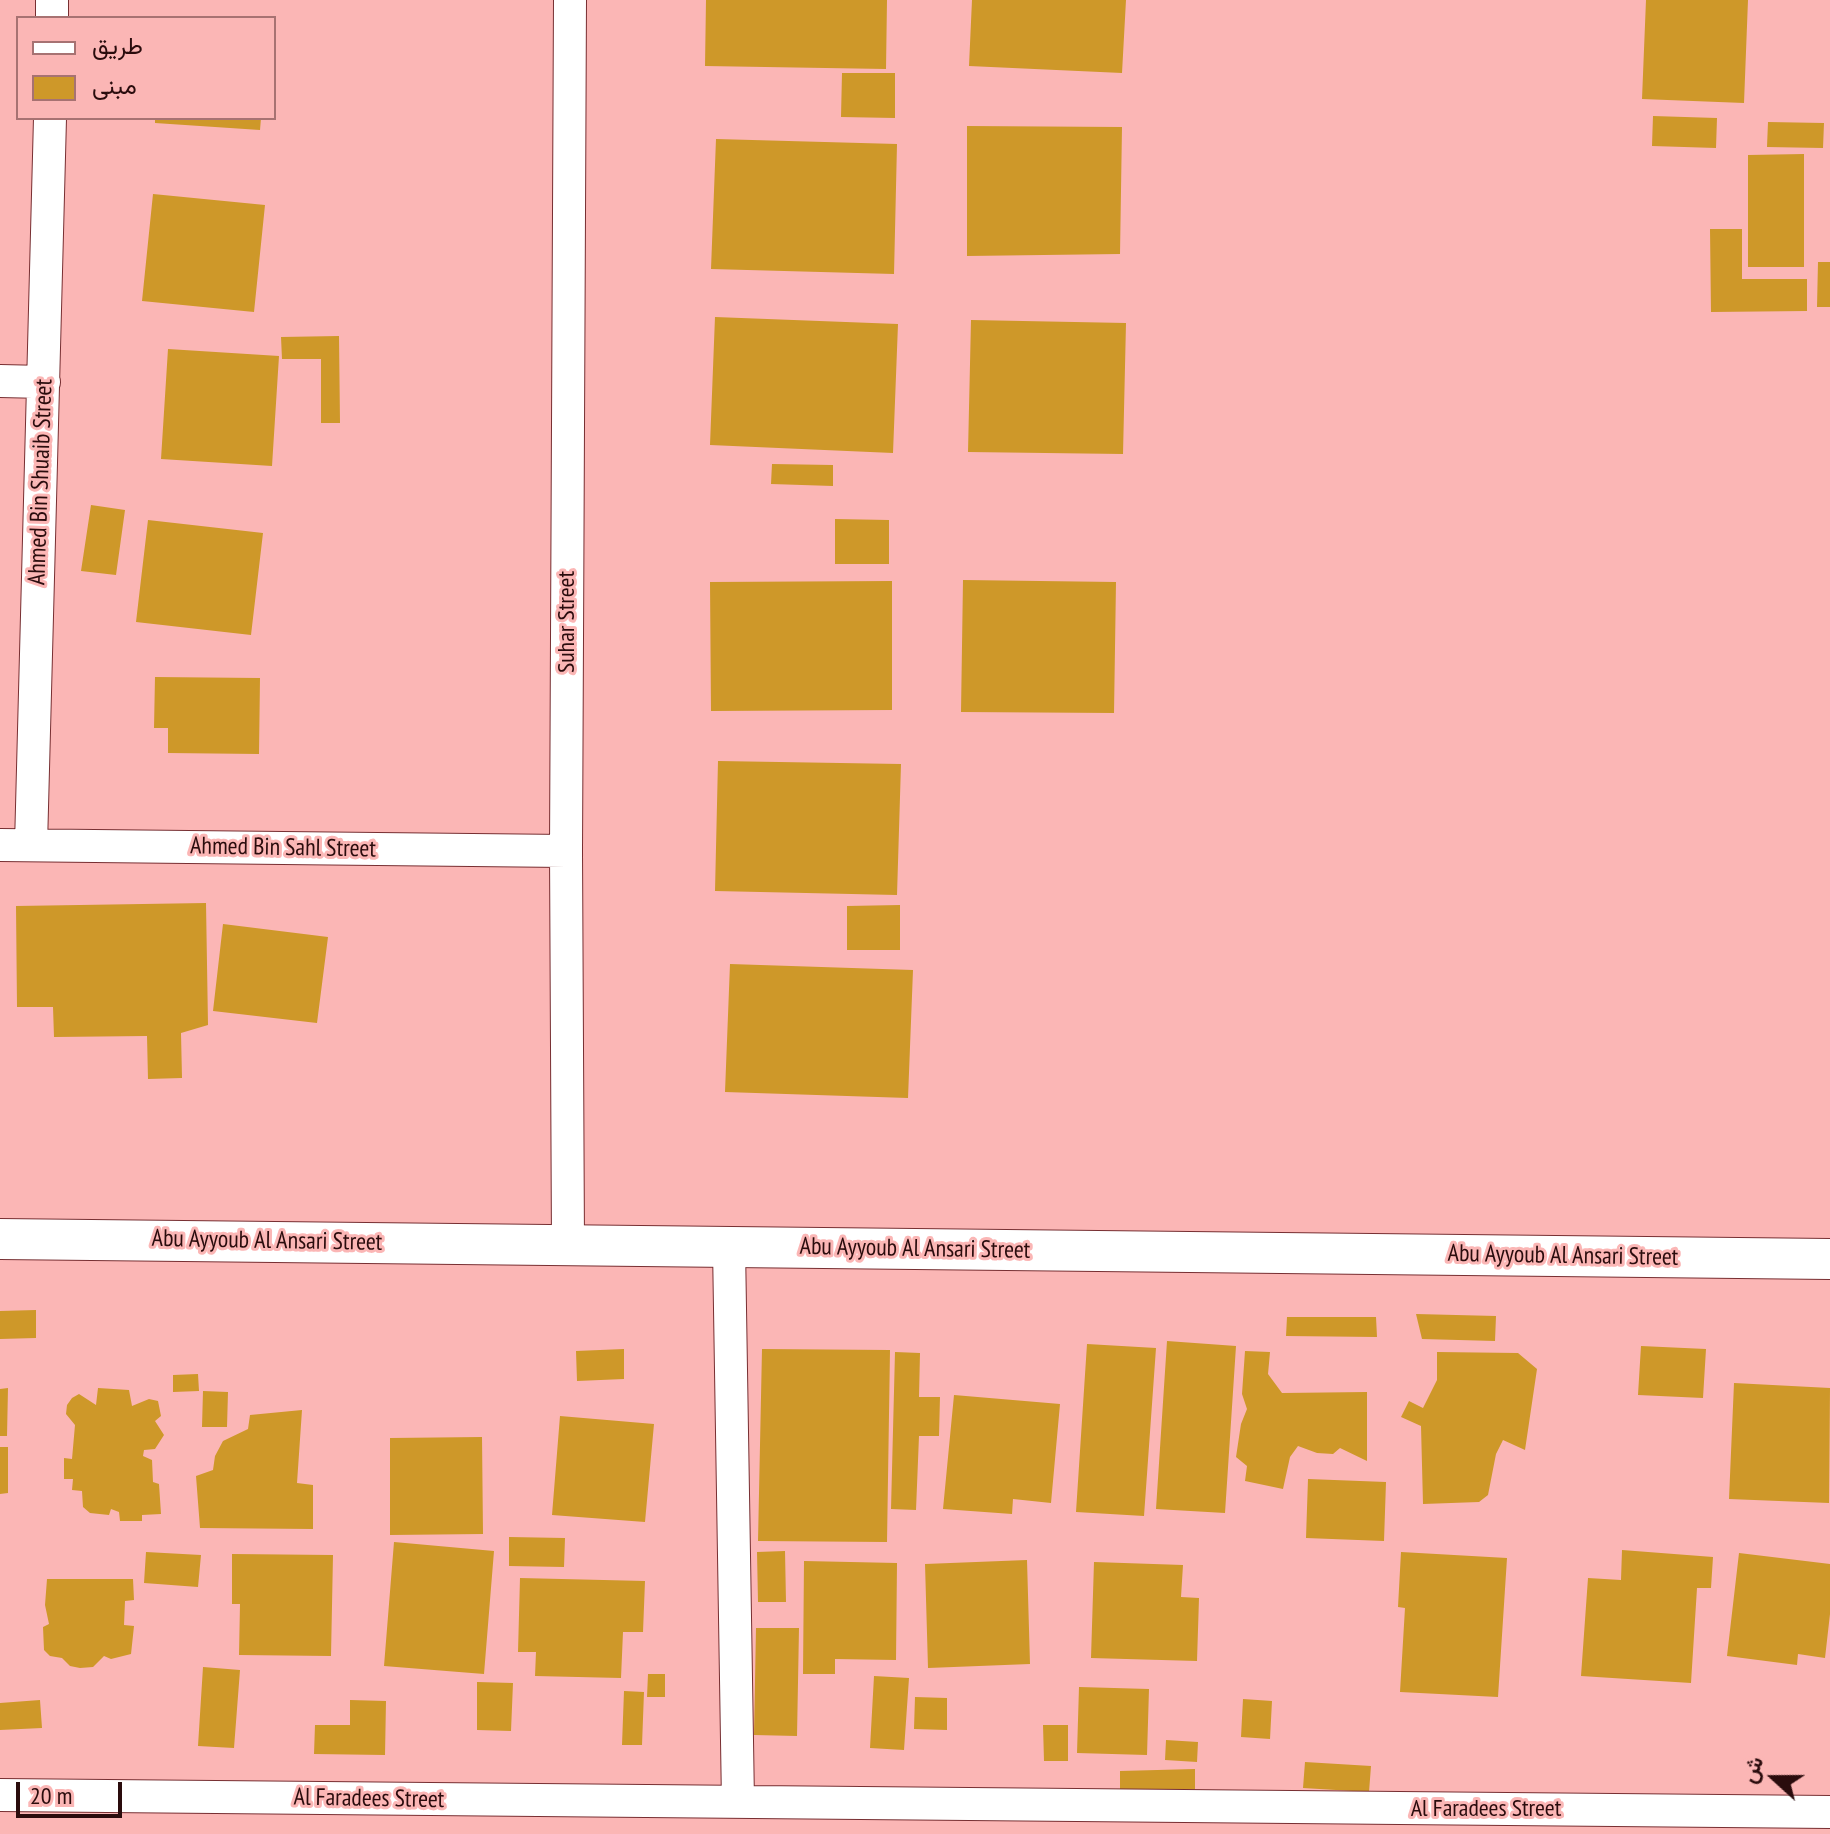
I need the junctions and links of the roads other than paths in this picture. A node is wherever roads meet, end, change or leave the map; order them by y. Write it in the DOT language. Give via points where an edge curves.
graph roads {
  1 [pos="570,0"];
  2 [pos="50,120"];
  3 [pos="0,381"];
  4 [pos="44,382"];
  5 [pos="15,845"];
  6 [pos="566,851"];
  7 [pos="0,1239"];
  8 [pos="568,1244"];
  9 [pos="729,1247"];
  10 [pos="1830,1259"];
  11 [pos="0,1795"];
  12 [pos="738,1802"];
  13 [pos="1830,1812"];
  14 [pos="1141,1820"];
  1 -- 6 [label="street, Suhar Street"];
  2 -- 4 [label="street, Ahmed Bin Shuaib Street"];
  3 -- 4 [label="street"];
  4 -- 5 [label="street, Ahmed Bin Shuaib Street"];
  5 -- 6 [label="street, Ahmed Bin Sahl Street"];
  6 -- 8 [label="street, Suhar Street"];
  7 -- 8 [label="street, Abu Ayyoub Al Ansari Street"];
  8 -- 9 [label="street, Abu Ayyoub Al Ansari Street"];
  9 -- 10 [label="street, Abu Ayyoub Al Ansari Street"];
  9 -- 12 [label="street"];
  11 -- 12 [label="street, Al Faradees Street"];
  12 -- 14 [label="street, Al Faradees Street"];
  13 -- 14 [label="street, Al Faradees Street"];
}
